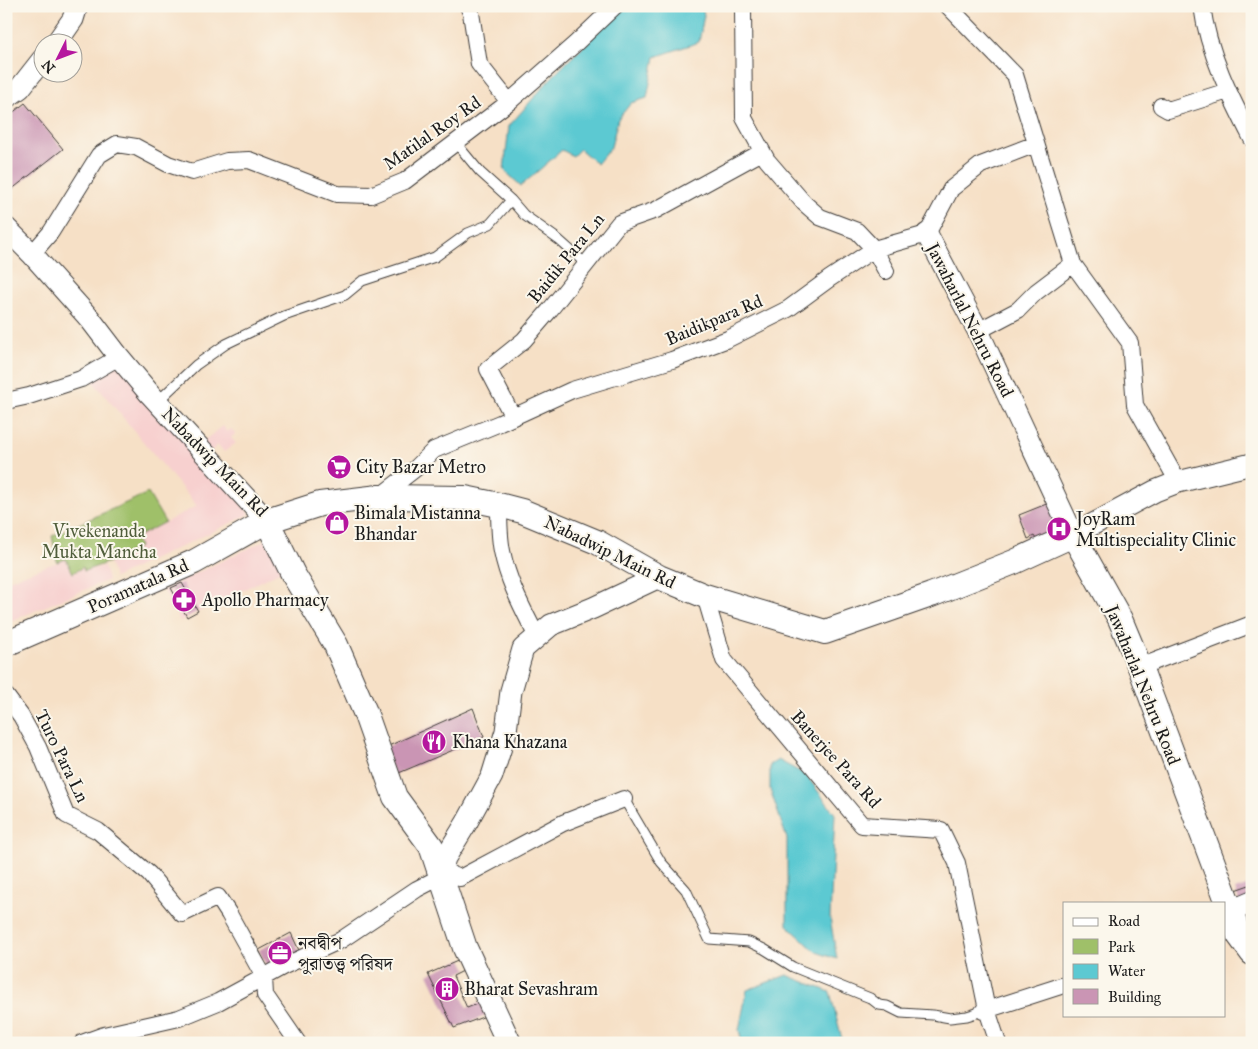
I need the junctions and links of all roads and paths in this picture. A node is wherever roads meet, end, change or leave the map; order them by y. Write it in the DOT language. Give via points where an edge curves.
graph roads {
  1 [pos="76,6"];
  2 [pos="468,6"];
  3 [pos="615,6"];
  4 [pos="948,6"];
  5 [pos="1202,6"];
  6 [pos="743,7"];
  7 [pos="64,32"];
  8 [pos="32,73"];
  9 [pos="1228,92"];
  10 [pos="6,98"];
  11 [pos="509,102"];
  12 [pos="1161,106"];
  13 [pos="1252,140"];
  14 [pos="456,144"];
  15 [pos="1036,144"];
  16 [pos="762,152"];
  17 [pos="511,200"];
  18 [pos="6,228"];
  19 [pos="927,234"];
  20 [pos="874,249"];
  21 [pos="32,254"];
  22 [pos="586,264"];
  23 [pos="1073,264"];
  24 [pos="886,271"];
  25 [pos="978,331"];
  26 [pos="119,357"];
  27 [pos="6,401"];
  28 [pos="157,402"];
  29 [pos="513,417"];
  30 [pos="1252,464"];
  31 [pos="1178,482"];
  32 [pos="379,497"];
  33 [pos="499,504"];
  34 [pos="267,521"];
  35 [pos="1072,535"];
  36 [pos="659,577"];
  37 [pos="705,596"];
  38 [pos="1252,624"];
  39 [pos="537,637"];
  40 [pos="6,644"];
  41 [pos="1140,667"];
  42 [pos="6,696"];
  43 [pos="624,799"];
  44 [pos="444,875"];
  45 [pos="1235,915"];
  46 [pos="1252,953"];
  47 [pos="264,981"];
  48 [pos="1063,985"];
  49 [pos="985,1011"];
  50 [pos="82,1043"];
  51 [pos="298,1043"];
  52 [pos="510,1043"];
  53 [pos="998,1043"];
  1 -- 7 [label="street" via="73,19"];
  2 -- 11 [label="street" via="479,64"];
  3 -- 11 [label="street, Matilal Roy Rd"];
  4 -- 15 [label="street" via="1015,75"];
  5 -- 9 [label="street" via="1204,23"];
  6 -- 16 [label="street" via="744,118"];
  8 -- 10 [label="street" via="20,88"];
  9 -- 12 [label="street" via="1168,110"];
  9 -- 13 [label="street"];
  11 -- 14 [label="street, Matilal Roy Rd"];
  14 -- 17 [label="lane"];
  14 -- 21 [label="street, Matilal Roy Rd" via="405,181 371,195 337,194 249,160 227,160 192,172 136,147 116,144 99,155 51,232"];
  15 -- 19 [label="street" via="981,165 951,189"];
  15 -- 23 [label="street"];
  16 -- 20 [label="street" via="804,203 820,216 857,231"];
  16 -- 22 [label="street, Baidik Para Ln" via="656,210 619,223"];
  17 -- 22 [label="lane" via="524,215"];
  17 -- 28 [label="lane" via="490,224 468,233 436,257 362,281 345,295 284,316 226,344 196,365"];
  18 -- 21 [label="street, Nabadwip Main Rd"];
  19 -- 20 [label="street, Baidikpara Rd"];
  19 -- 25 [label="street, Jawaharlal Nehru Road"];
  20 -- 24 [label="street"];
  20 -- 29 [label="street, Baidikpara Rd" via="788,309 728,339 672,360 572,390"];
  21 -- 26 [label="street, Nabadwip Main Rd"];
  22 -- 29 [label="street, Baidik Para Ln" via="524,340 488,369"];
  23 -- 25 [label="street" via="1018,310"];
  23 -- 31 [label="street" via="1130,343 1135,405"];
  25 -- 35 [label="street, Jawaharlal Nehru Road"];
  26 -- 27 [label="street" via="82,379"];
  26 -- 28 [label="street, Nabadwip Main Rd"];
  28 -- 34 [label="street, Nabadwip Main Rd"];
  29 -- 32 [label="street, Baidikpara Rd" via="434,450"];
  30 -- 31 [label="street, Nabadwip Main Rd"];
  31 -- 35 [label="street, Nabadwip Main Rd"];
  32 -- 33 [label="main road, Nabadwip Main Rd" via="465,498"];
  32 -- 34 [label="main road, Nabadwip Main Rd" via="320,504"];
  33 -- 36 [label="main road, Nabadwip Main Rd" via="597,542"];
  33 -- 39 [label="street" via="502,550 508,572"];
  34 -- 40 [label="main road, Poramatala Rd" via="194,562"];
  34 -- 44 [label="main road" via="293,574 336,645 395,798 431,846"];
  35 -- 37 [label="main road, Nabadwip Main Rd" via="931,595 826,632"];
  35 -- 41 [label="main road, Jawaharlal Nehru Road" via="1120,619"];
  36 -- 37 [label="main road, Nabadwip Main Rd"];
  36 -- 39 [label="street" via="552,625"];
  37 -- 49 [label="street, Banerjee Para Rd" via="724,660 862,825 941,830 957,863"];
  38 -- 41 [label="street"];
  39 -- 44 [label="street" via="523,649 511,691 506,731 492,776 445,858"];
  41 -- 45 [label="main road, Jawaharlal Nehru Road"];
  42 -- 47 [label="street, Turo Para Ln" via="38,746 66,815 98,831 120,849 149,874 182,914 218,897"];
  43 -- 44 [label="street" via="563,823 460,878"];
  43 -- 49 [label="lane" via="661,862 686,890 709,939 749,942 793,967 901,1014 950,1018"];
  44 -- 47 [label="street" via="417,889 341,940 284,966"];
  44 -- 52 [label="main road" via="465,948"];
  45 -- 46 [label="main road, Jawaharlal Nehru Road" via="1238,934"];
  47 -- 50 [label="street" via="179,1018"];
  47 -- 51 [label="street" via="265,994"];
  48 -- 49 [label="street"];
  49 -- 53 [label="street, Banerjee Para Rd"];
}
